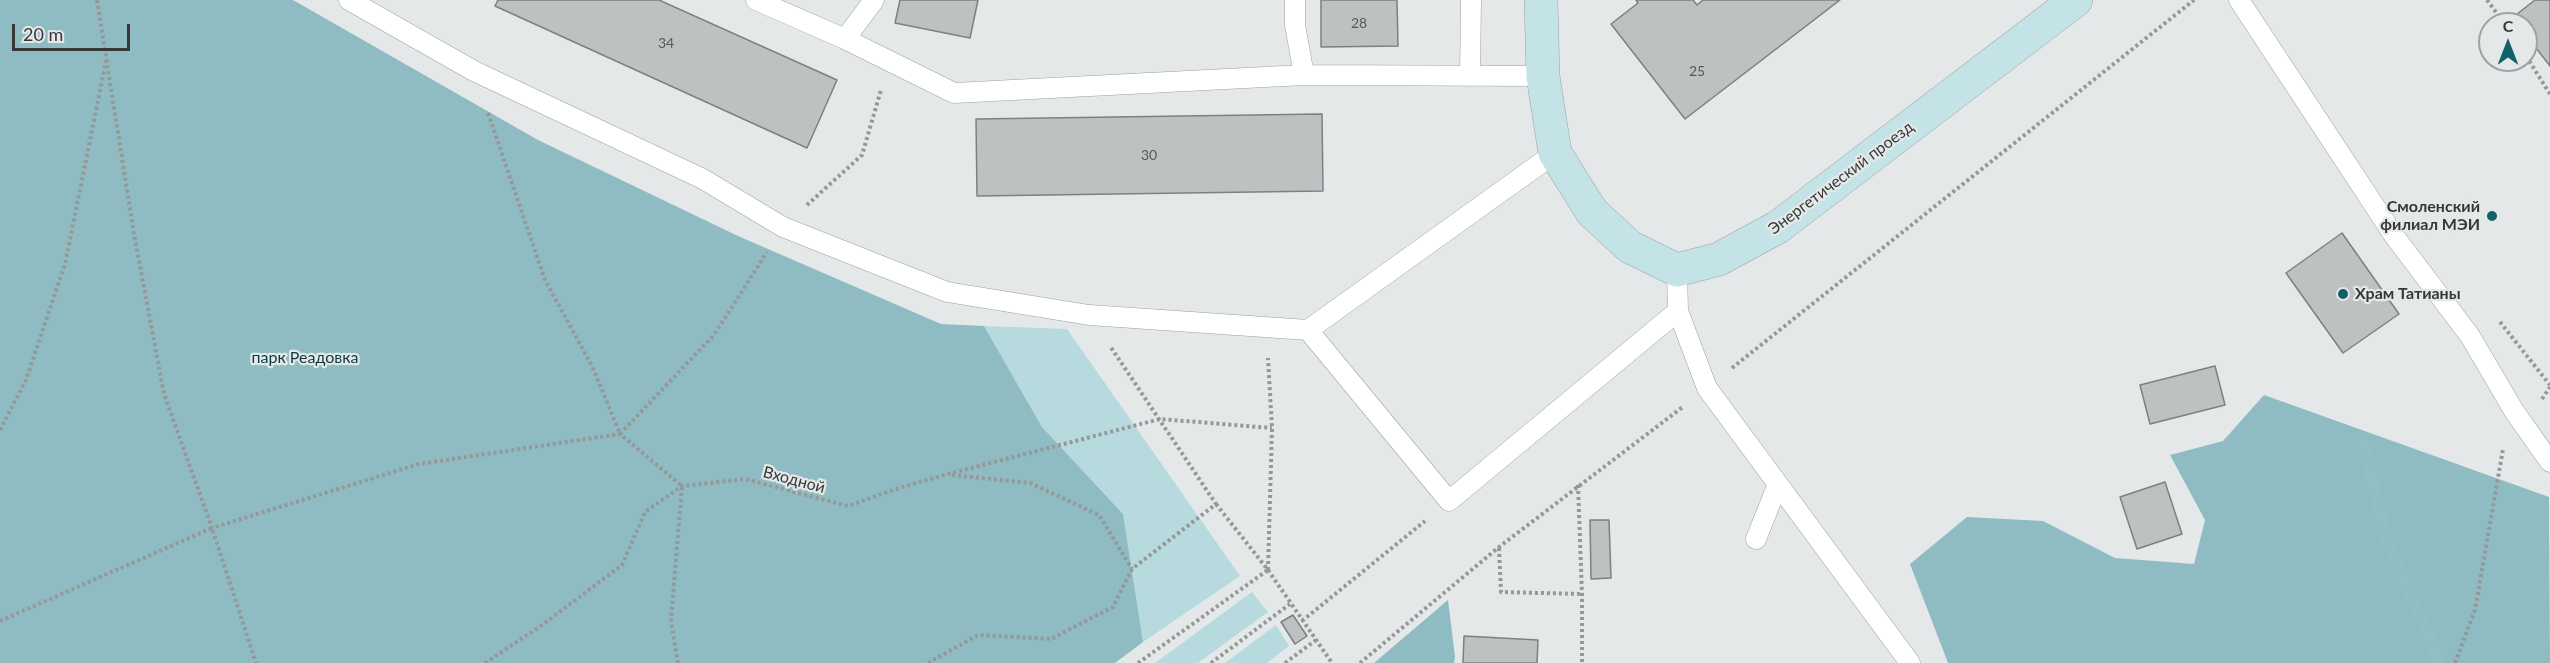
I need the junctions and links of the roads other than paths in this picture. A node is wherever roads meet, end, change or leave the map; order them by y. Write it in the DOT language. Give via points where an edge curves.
graph roads {
  1 [pos="349,0"];
  2 [pos="756,0"];
  3 [pos="874,0"];
  4 [pos="1295,0"];
  5 [pos="1471,0"];
  6 [pos="1541,0"];
  7 [pos="2076,0"];
  8 [pos="2239,0"];
  9 [pos="845,39"];
  10 [pos="1304,75"];
  11 [pos="1470,76"];
  12 [pos="1543,76"];
  13 [pos="1555,153"];
  14 [pos="1677,270"];
  15 [pos="1678,310"];
  16 [pos="1308,330"];
  17 [pos="2550,462"];
  18 [pos="1778,484"];
  19 [pos="1756,539"];
  20 [pos="1910,663"];
  1 -- 16 [label="lane" via="474,71 703,179 794,231 948,292 1089,315"];
  2 -- 9 [label="lane"];
  3 -- 9 [label="lane"];
  4 -- 10 [label="lane"];
  5 -- 11 [label="lane"];
  6 -- 12 [label="street"];
  7 -- 14 [label="street, Энергетический проезд" via="1778,227 1719,259"];
  8 -- 17 [label="lane" via="2395,237 2470,336 2514,411"];
  9 -- 10 [label="lane" via="954,93"];
  10 -- 11 [label="lane"];
  11 -- 12 [label="lane"];
  12 -- 13 [label="street"];
  13 -- 14 [label="street" via="1592,212 1630,247"];
  13 -- 16 [label="lane"];
  14 -- 15 [label="lane"];
  15 -- 16 [label="lane" via="1449,501"];
  15 -- 18 [label="lane" via="1707,388"];
  18 -- 19 [label="lane"];
  18 -- 20 [label="lane"];
}
